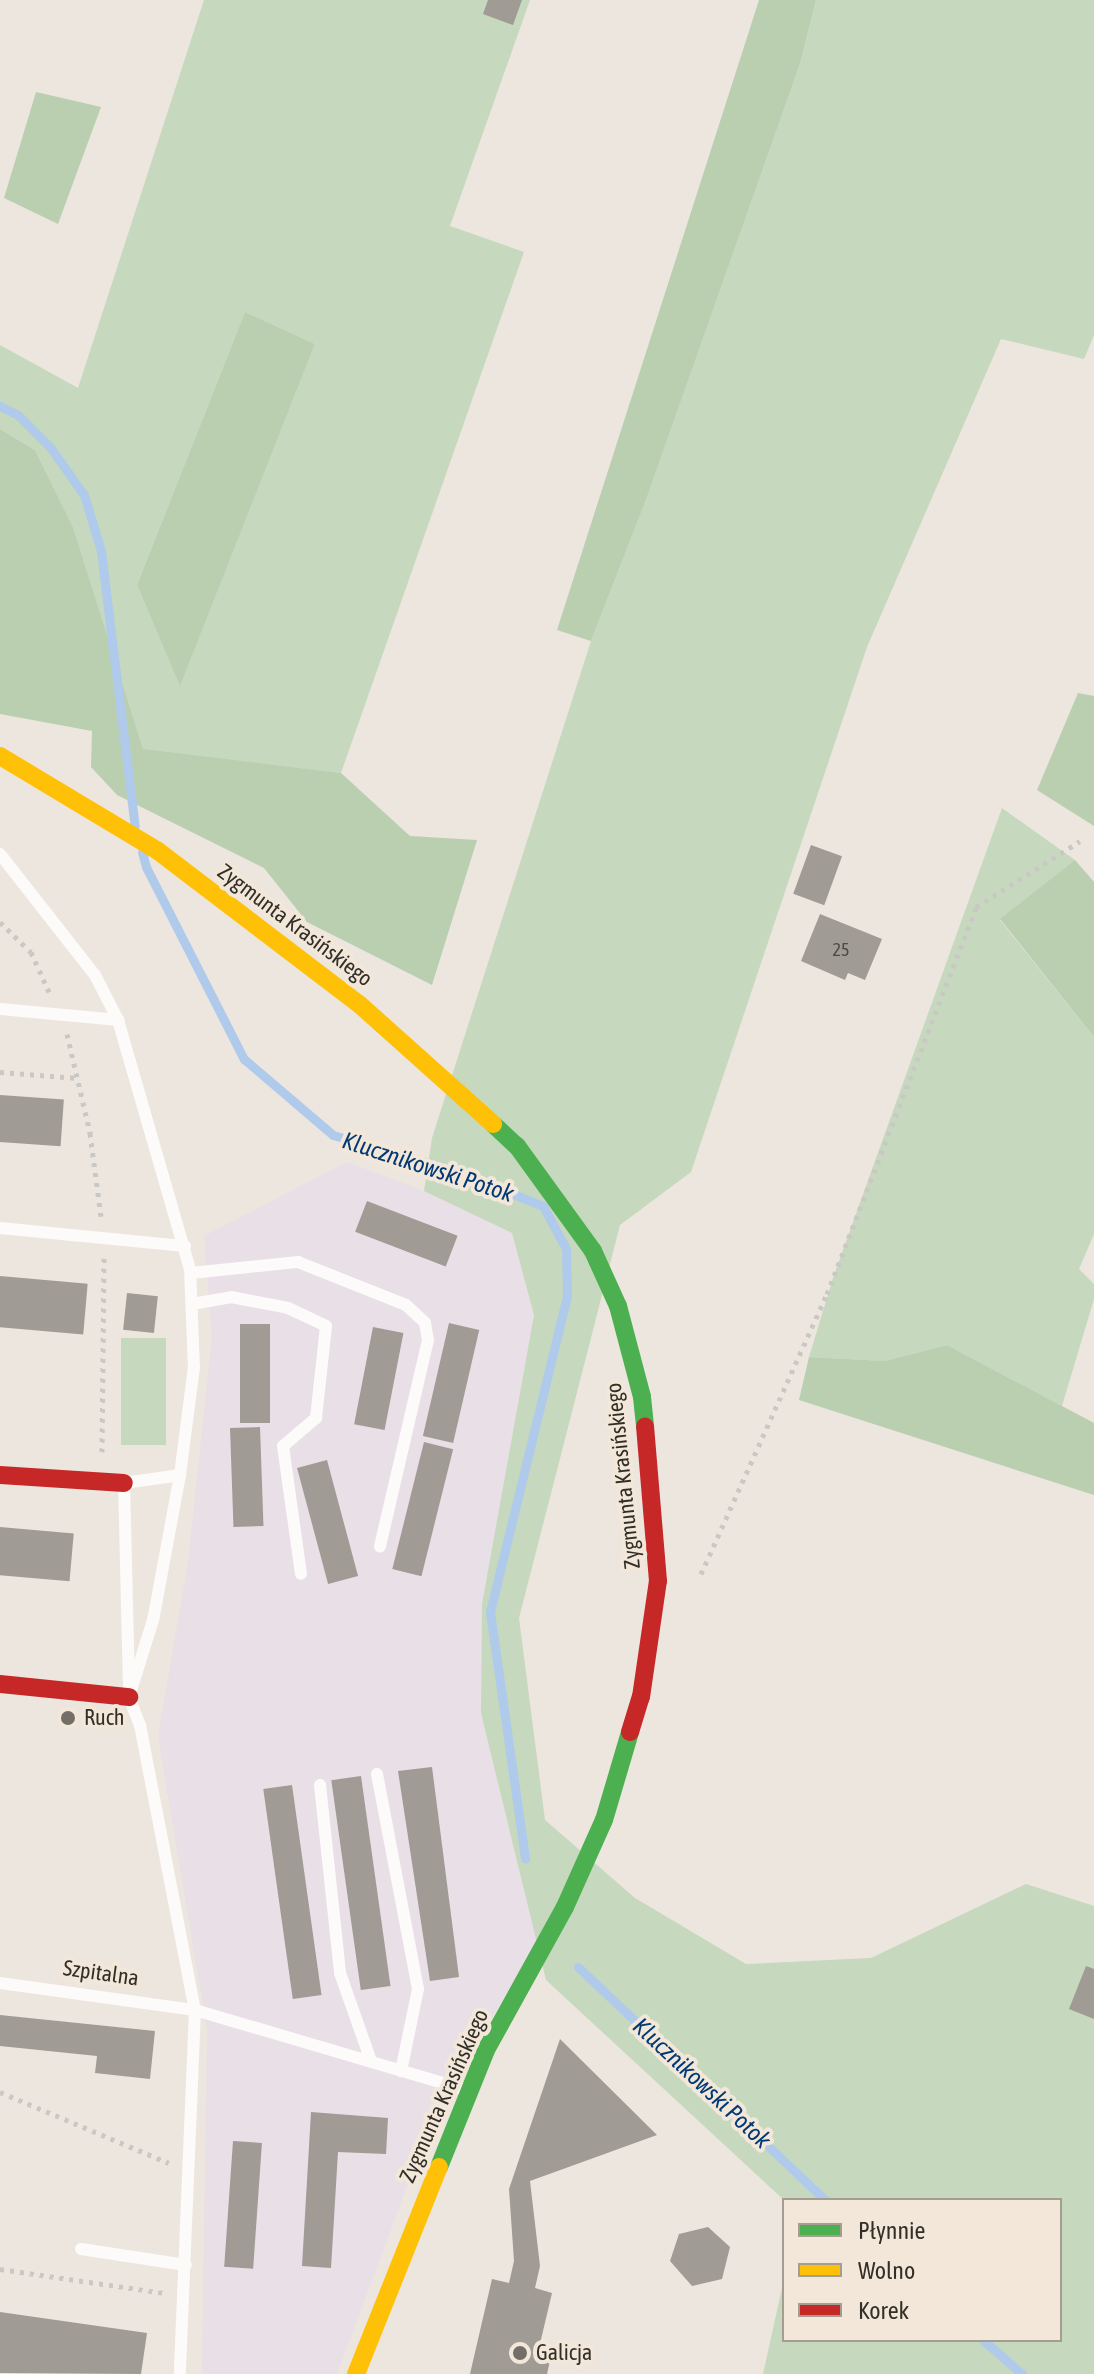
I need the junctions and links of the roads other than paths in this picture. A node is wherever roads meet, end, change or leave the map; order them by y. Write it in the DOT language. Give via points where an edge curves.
graph roads {
  1 [pos="0,756"];
  2 [pos="0,854"];
  3 [pos="0,1009"];
  4 [pos="118,1020"];
  5 [pos="0,1228"];
  6 [pos="185,1246"];
  7 [pos="191,1273"];
  8 [pos="192,1304"];
  9 [pos="0,1475"];
  10 [pos="180,1475"];
  11 [pos="124,1483"];
  12 [pos="380,1546"];
  13 [pos="301,1574"];
  14 [pos="0,1684"];
  15 [pos="129,1697"];
  16 [pos="377,1774"];
  17 [pos="320,1785"];
  18 [pos="0,1983"];
  19 [pos="195,2010"];
  20 [pos="371,2061"];
  21 [pos="401,2071"];
  22 [pos="470,2091"];
  23 [pos="81,2249"];
  24 [pos="186,2265"];
  25 [pos="180,2374"];
  26 [pos="356,2374"];
  1 -- 22 [label="street, Zygmunta Krasińskiego" via="158,851 359,1004 428,1064 517,1146 593,1251 618,1306 642,1397 658,1581 641,1697 604,1820"];
  2 -- 4 [label="lane" via="95,975"];
  3 -- 4 [label="lane"];
  4 -- 6 [label="lane"];
  5 -- 6 [label="lane"];
  6 -- 7 [label="lane"];
  7 -- 8 [label="lane"];
  7 -- 12 [label="lane" via="298,1262 406,1305 425,1323 428,1340"];
  8 -- 10 [label="lane" via="194,1367"];
  8 -- 13 [label="lane" via="231,1297 288,1308 326,1326 316,1418 283,1446"];
  9 -- 11 [label="street"];
  10 -- 11 [label="lane"];
  10 -- 15 [label="lane" via="153,1620"];
  11 -- 15 [label="lane"];
  14 -- 15 [label="street"];
  15 -- 19 [label="lane" via="140,1725"];
  16 -- 21 [label="lane" via="418,1989"];
  17 -- 20 [label="lane" via="340,1973"];
  18 -- 19 [label="lane, Szpitalna"];
  19 -- 20 [label="lane, Szpitalna"];
  19 -- 24 [label="lane"];
  20 -- 21 [label="lane, Szpitalna"];
  21 -- 22 [label="lane, Szpitalna"];
  22 -- 26 [label="street, Zygmunta Krasińskiego"];
  23 -- 24 [label="lane"];
  24 -- 25 [label="lane"];
}
